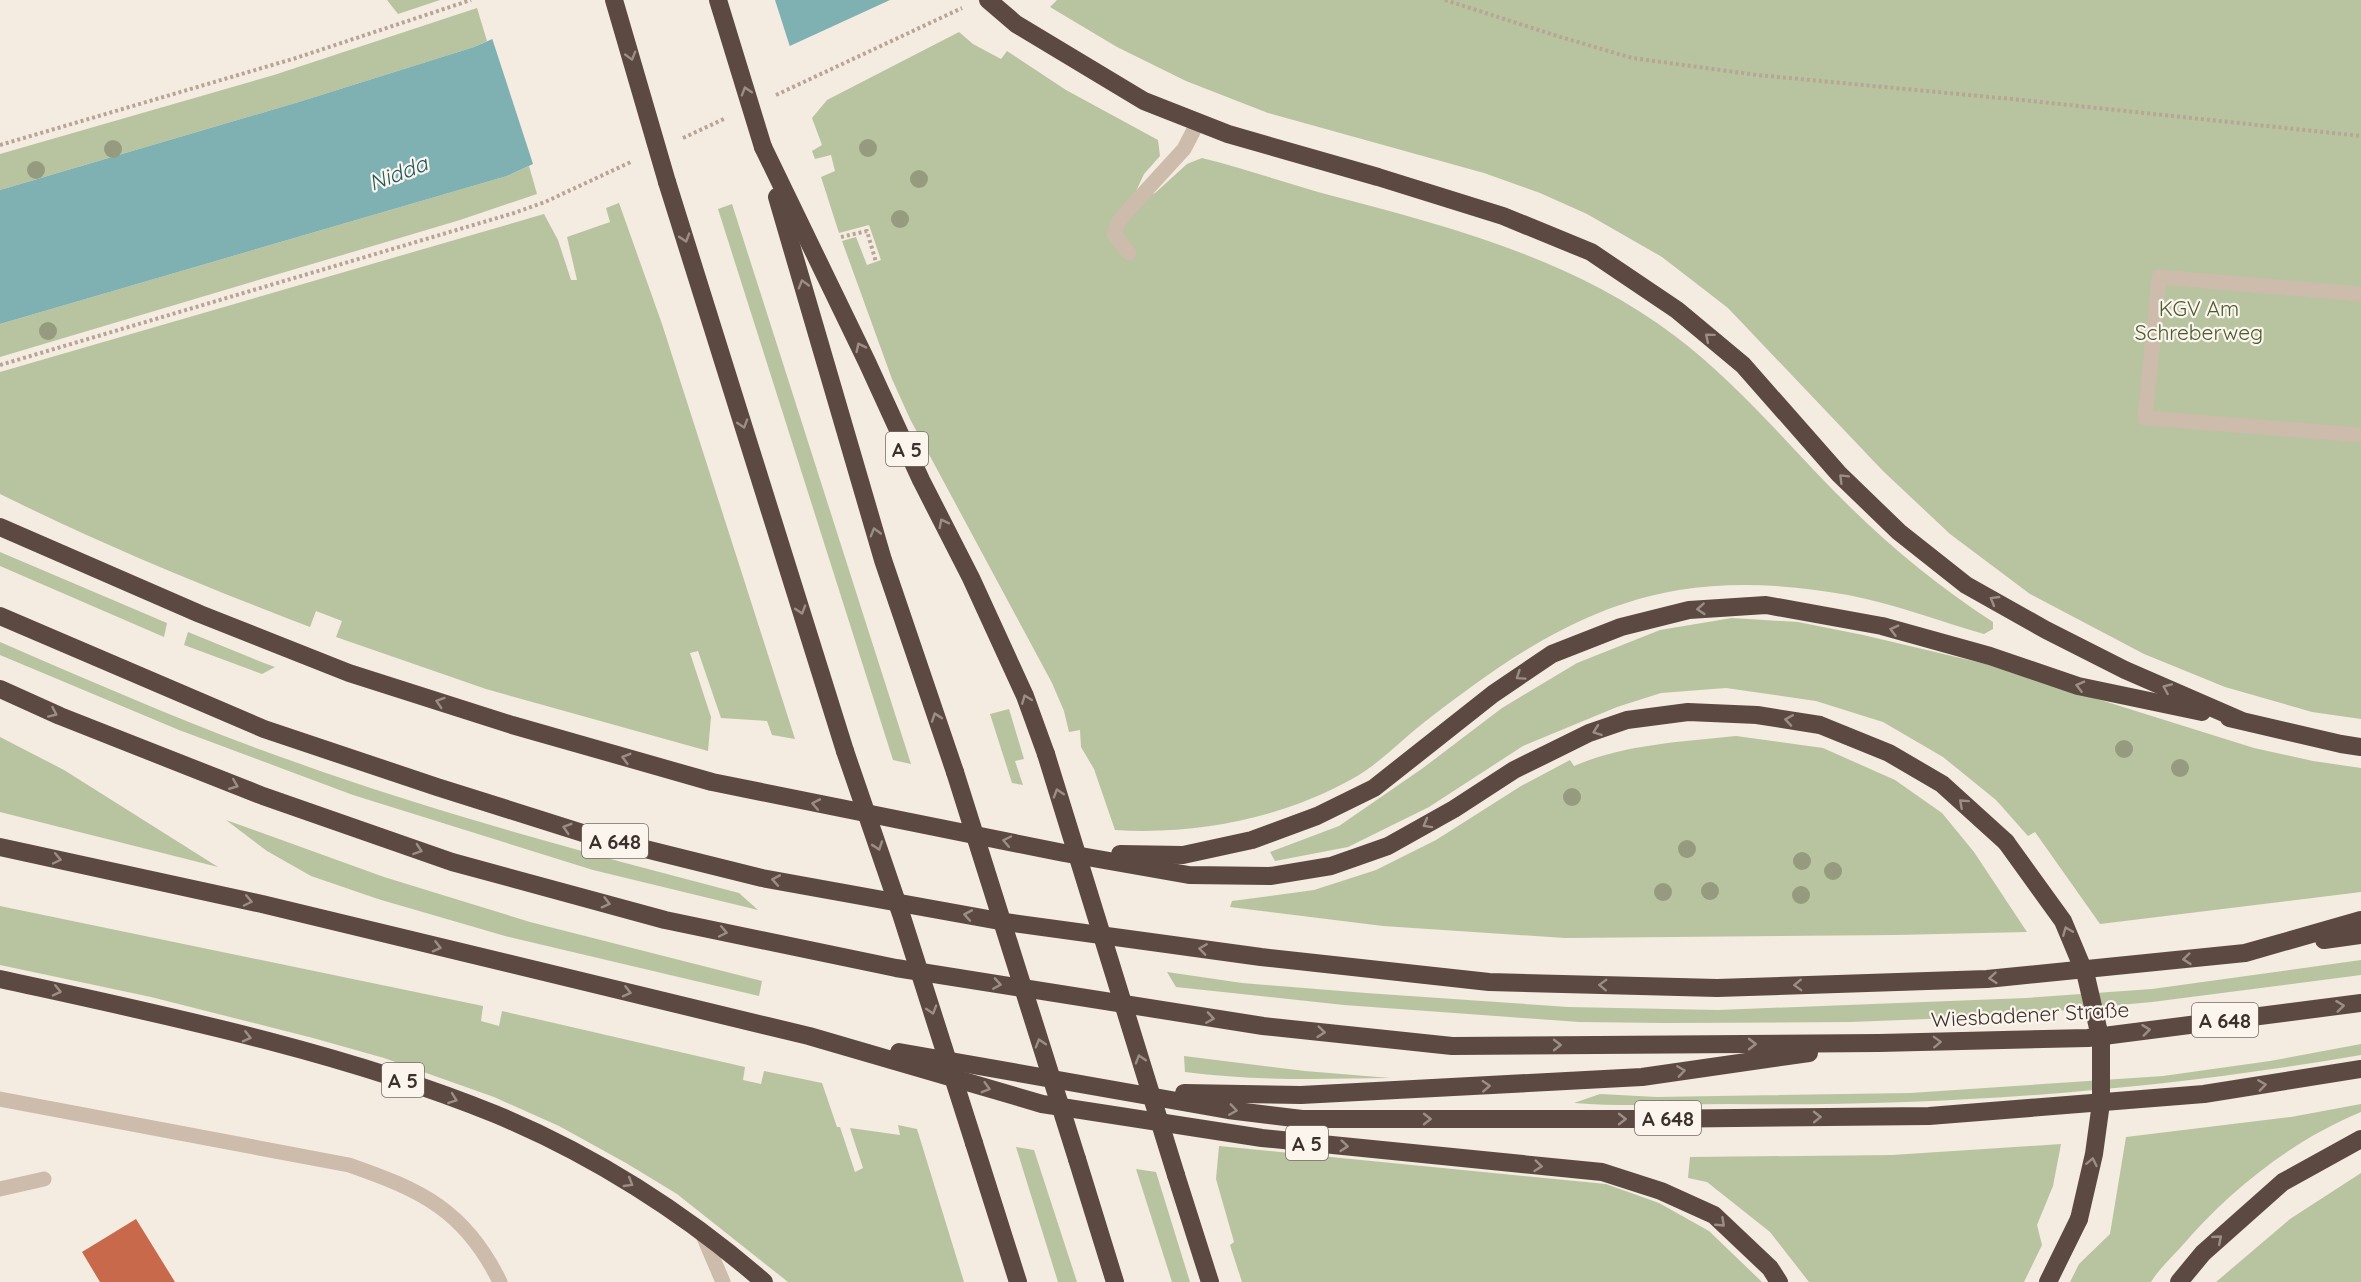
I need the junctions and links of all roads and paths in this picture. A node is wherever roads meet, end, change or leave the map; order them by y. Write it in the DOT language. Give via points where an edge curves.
graph roads {
  1 [pos="471,0"];
  2 [pos="614,0"];
  3 [pos="718,0"];
  4 [pos="988,0"];
  5 [pos="1445,0"];
  6 [pos="969,5"];
  7 [pos="802,82"];
  8 [pos="1198,122"];
  9 [pos="2361,136"];
  10 [pos="0,145"];
  11 [pos="763,147"];
  12 [pos="545,202"];
  13 [pos="841,237"];
  14 [pos="1129,253"];
  15 [pos="876,262"];
  16 [pos="2361,294"];
  17 [pos="0,365"];
  18 [pos="2361,435"];
  19 [pos="0,527"];
  20 [pos="0,616"];
  21 [pos="0,689"];
  22 [pos="2240,720"];
  23 [pos="2361,747"];
  24 [pos="0,847"];
  25 [pos="1064,853"];
  26 [pos="2361,920"];
  27 [pos="2361,935"];
  28 [pos="2245,953"];
  29 [pos="0,979"];
  30 [pos="2361,1003"];
  31 [pos="809,1036"];
  32 [pos="1879,1043"];
  33 [pos="2361,1069"];
  34 [pos="1134,1092"];
  35 [pos="0,1099"];
  36 [pos="2361,1138"];
  37 [pos="44,1179"];
  38 [pos="0,1189"];
  39 [pos="702,1233"];
  40 [pos="500,1282"];
  41 [pos="723,1282"];
  42 [pos="764,1282"];
  43 [pos="1018,1282"];
  44 [pos="1115,1282"];
  45 [pos="1210,1282"];
  46 [pos="1779,1282"];
  47 [pos="2048,1282"];
  48 [pos="2179,1282"];
  1 -- 10 [label="path" via="296,58"];
  2 -- 43 [label="highway, one-way, bridge" via="845,751 902,914"];
  11 -- 3 [label="highway, A 5, one-way, bridge"];
  4 -- 8 [label="highway" via="1016,24 1144,101"];
  5 -- 9 [label="path" via="1632,58 1757,75"];
  6 -- 7 [label="path"];
  8 -- 14 [label="street" via="1184,149 1120,219 1114,234"];
  22 -- 8 [label="highway, one-way" via="2126,670 1966,585 1899,532 1839,474 1743,365 1677,310 1591,252 1503,216"];
  44 -- 11 [label="highway, A 5, one-way, bridge" via="955,772 883,560"];
  45 -- 11 [label="highway, A 5, one-way, bridge" via="1025,696"];
  12 -- 17 [label="path"];
  13 -- 15 [label="path" via="867,231"];
  16 -- 18 [label="street" via="2159,278 2145,418"];
  25 -- 19 [label="highway, one-way" via="712,782 512,724 349,673 200,614"];
  28 -- 20 [label="highway, A 648, one-way" via="1986,979 1717,988 1489,982 1260,957 1005,922 762,878 589,835 264,729"];
  21 -- 32 [label="highway, A 648, one-way" via="262,796 452,862 665,920 896,968 1263,1026 1452,1046"];
  22 -- 23 [label="highway"];
  22 -- 25 [label="highway, one-way" via="2078,686 1882,626 1766,605 1689,610 1622,627 1552,654 1493,694 1374,788 1317,816 1252,840 1183,855"];
  24 -- 31 [label="highway, one-way" via="262,904"];
  47 -- 25 [label="highway, one-way, bridge" via="2079,1219 2101,1103 2102,1041 2086,976 2063,921 2006,842 1942,784 1889,753 1820,725 1757,715 1688,712 1628,720 1589,733 1514,770 1388,846 1331,866 1270,876 1189,875"];
  26 -- 28 [label="highway, A 648"];
  27 -- 28 [label="highway, A 648"];
  29 -- 39 [label="highway, A 5, one-way" via="293,1048 405,1081 496,1114 567,1148 633,1184"];
  32 -- 30 [label="highway, Wiesbadener Straße / A 648, one-way" via="2088,1038"];
  31 -- 34 [label="highway"];
  31 -- 46 [label="highway, A 5, one-way" via="1042,1104 1262,1138 1602,1172 1661,1191 1714,1215 1770,1268"];
  34 -- 32 [label="highway, A 648, one-way" via="1301,1095 1642,1077"];
  34 -- 33 [label="highway, A 648, one-way" via="1302,1119 1929,1116 2204,1094"];
  35 -- 40 [label="street" via="349,1165 396,1182 437,1204 464,1226"];
  48 -- 36 [label="highway, one-way" via="2203,1253 2283,1182"];
  37 -- 38 [label="street"];
  39 -- 41 [label="street"];
  39 -- 42 [label="highway, A 5"];
}
